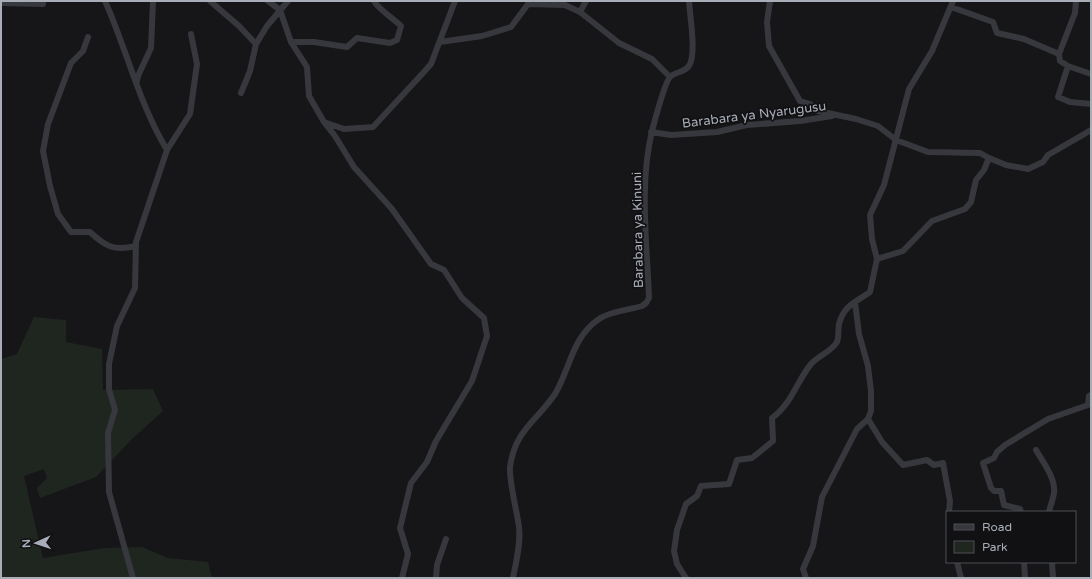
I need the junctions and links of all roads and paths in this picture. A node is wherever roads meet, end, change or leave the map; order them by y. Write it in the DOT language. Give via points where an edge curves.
graph roads {
  1 [pos="43,1"];
  2 [pos="105,1"];
  3 [pos="153,1"];
  4 [pos="210,1"];
  5 [pos="268,1"];
  6 [pos="288,1"];
  7 [pos="374,1"];
  8 [pos="454,1"];
  9 [pos="586,1"];
  10 [pos="689,1"];
  11 [pos="770,1"];
  12 [pos="1076,1"];
  13 [pos="1,3"];
  14 [pos="952,4"];
  15 [pos="280,10"];
  16 [pos="580,12"];
  17 [pos="191,34"];
  18 [pos="88,38"];
  19 [pos="291,42"];
  20 [pos="440,42"];
  21 [pos="256,44"];
  22 [pos="1059,54"];
  23 [pos="1068,66"];
  24 [pos="1091,74"];
  25 [pos="670,77"];
  26 [pos="137,83"];
  27 [pos="241,93"];
  28 [pos="1091,104"];
  29 [pos="835,115"];
  30 [pos="324,122"];
  31 [pos="1091,130"];
  32 [pos="652,132"];
  33 [pos="896,140"];
  34 [pos="167,150"];
  35 [pos="989,158"];
  36 [pos="136,246"];
  37 [pos="877,259"];
  38 [pos="856,302"];
  39 [pos="1091,395"];
  40 [pos="868,419"];
  41 [pos="1036,450"];
  42 [pos="949,511"];
  43 [pos="1021,511"];
  44 [pos="1049,511"];
  45 [pos="446,539"];
  46 [pos="957,563"];
  47 [pos="1024,563"];
  48 [pos="1052,563"];
  49 [pos="134,578"];
  50 [pos="402,578"];
  51 [pos="436,578"];
  52 [pos="513,578"];
  53 [pos="686,578"];
  54 [pos="806,578"];
  55 [pos="961,578"];
  56 [pos="1025,578"];
  57 [pos="1053,578"];
  1 -- 13 [label="street" via="43,4"];
  2 -- 26 [label="street"];
  3 -- 26 [label="street" via="151,48"];
  4 -- 21 [label="street"];
  5 -- 15 [label="street"];
  6 -- 15 [label="street"];
  7 -- 19 [label="street" via="402,26 397,40 390,43 357,38 347,47 314,42"];
  8 -- 20 [label="street"];
  9 -- 16 [label="street"];
  10 -- 25 [label="street" via="692,37 690,64 687,69"];
  11 -- 29 [label="street, Barabara ya Nyarugusu" via="767,22 770,46 800,101 810,104 818,111"];
  12 -- 22 [label="street"];
  14 -- 22 [label="street" via="993,22 997,33 1024,39"];
  14 -- 33 [label="street" via="932,51 908,89"];
  15 -- 19 [label="street"];
  15 -- 21 [label="street"];
  16 -- 20 [label="street" via="565,5 528,4 511,27 482,36"];
  16 -- 25 [label="street" via="618,43 652,60"];
  17 -- 34 [label="street" via="197,64 190,114"];
  18 -- 36 [label="street" via="83,51 71,63 48,124 42,151 50,186 58,214 71,232 90,232 103,244 121,249"];
  19 -- 30 [label="street" via="307,67 309,96"];
  20 -- 30 [label="street" via="431,64 373,127 344,129"];
  21 -- 27 [label="street" via="250,71"];
  22 -- 23 [label="street" via="1060,61"];
  23 -- 24 [label="street"];
  23 -- 28 [label="street" via="1058,97 1070,102"];
  25 -- 32 [label="street, Barabara ya Kinuni"];
  26 -- 34 [label="street" via="153,127"];
  29 -- 32 [label="street, Barabara ya Nyarugusu" via="800,121 747,125 717,132 671,135"];
  29 -- 33 [label="street, Barabara ya Nyarugusu" via="878,126"];
  30 -- 50 [label="street" via="336,136 354,167 392,209 431,264 444,270 462,298 484,318 487,336 472,381 436,441 427,462 411,483 400,528 408,554"];
  31 -- 35 [label="street, Barabara ya Nyarugusu" via="1028,169 1006,165"];
  32 -- 52 [label="street, Barabara ya Kinuni" via="646,171 649,298 642,306 599,318 591,326 572,352 555,393 524,430 515,447 510,468 519,529"];
  33 -- 35 [label="street, Barabara ya Nyarugusu" via="933,153 971,151"];
  33 -- 37 [label="street" via="884,185 870,215"];
  34 -- 36 [label="street"];
  35 -- 37 [label="street" via="976,180 971,202 965,209 932,222 903,251"];
  36 -- 49 [label="street" via="135,288 116,326 109,364 110,389 115,410 108,433 109,492"];
  37 -- 38 [label="street" via="870,292"];
  38 -- 40 [label="street" via="859,334 872,392"];
  38 -- 53 [label="street" via="844,311 837,342 828,352 817,357 780,412 772,418 773,440 752,458 737,460 728,484 701,486 697,496 686,504 677,530 674,551 677,564"];
  39 -- 43 [label="street" via="1088,405 1048,419 1005,445 994,458 983,463 991,488 994,491 1002,491 1004,505"];
  40 -- 42 [label="street" via="882,442 903,465 927,460 934,465 943,462 950,501"];
  40 -- 54 [label="street" via="857,429 822,497 813,546 803,569"];
  41 -- 44 [label="street" via="1047,467 1054,486"];
  45 -- 51 [label="street" via="437,565"];
  46 -- 55 [label="street"];
  47 -- 56 [label="street"];
  48 -- 57 [label="street"];
}
